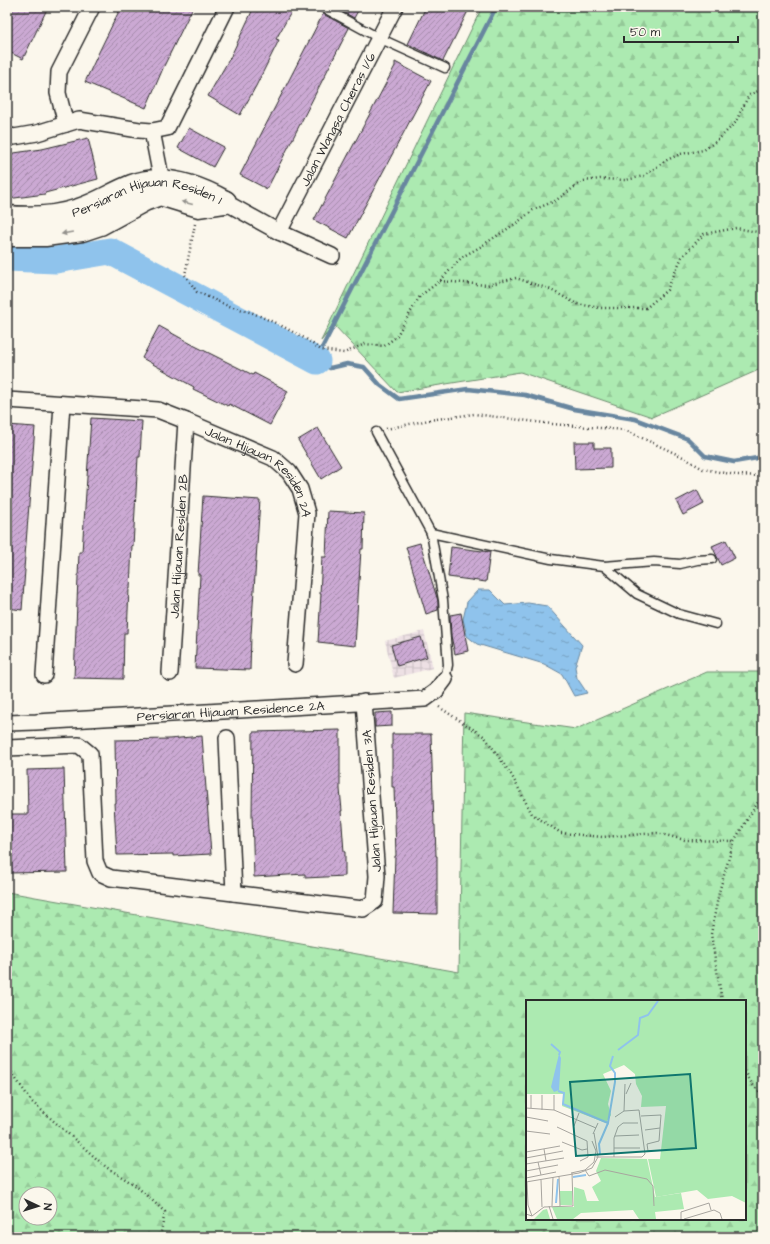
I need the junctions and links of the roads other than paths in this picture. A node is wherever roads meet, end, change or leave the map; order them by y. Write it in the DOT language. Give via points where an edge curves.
graph roads {
  1 [pos="92,7"];
  2 [pos="227,7"];
  3 [pos="322,7"];
  4 [pos="395,7"];
  5 [pos="380,38"];
  6 [pos="445,68"];
  7 [pos="66,124"];
  8 [pos="152,131"];
  9 [pos="7,134"];
  10 [pos="160,188"];
  11 [pos="225,202"];
  12 [pos="7,217"];
  13 [pos="279,232"];
  14 [pos="7,234"];
  15 [pos="332,256"];
  16 [pos="7,400"];
  17 [pos="62,404"];
  18 [pos="186,421"];
  19 [pos="376,432"];
  20 [pos="431,533"];
  21 [pos="712,559"];
  22 [pos="604,566"];
  23 [pos="716,624"];
  24 [pos="295,664"];
  25 [pos="170,673"];
  26 [pos="44,676"];
  27 [pos="445,679"];
  28 [pos="364,702"];
  29 [pos="7,723"];
  30 [pos="227,738"];
  31 [pos="7,748"];
  32 [pos="234,893"];
  1 -- 7 [label="street" via="59,72 58,93"];
  2 -- 8 [label="street" via="167,128"];
  3 -- 5 [label="lane"];
  4 -- 5 [label="street, Jalan Wangsa Cheras 1/6"];
  5 -- 6 [label="lane"];
  5 -- 13 [label="street, Jalan Wangsa Cheras 1/6"];
  7 -- 8 [label="street" via="86,120"];
  7 -- 9 [label="street" via="37,133 14,136"];
  8 -- 10 [label="street" via="160,172"];
  11 -- 10 [label="street, Persiaran Hijauan Residen 1, one-way" via="200,206"];
  10 -- 11 [label="street, Persiaran Hijauan Residen 1" via="176,182 209,193"];
  10 -- 12 [label="street, Persiaran Hijauan Residen 1" via="144,183 132,186 96,204 61,215 43,218"];
  10 -- 14 [label="street, Persiaran Hijauan Residen 1, one-way" via="144,200 100,224 82,230 46,236"];
  11 -- 13 [label="street"];
  13 -- 15 [label="street"];
  16 -- 17 [label="street, Jalan Hijauan Residen 2A"];
  17 -- 18 [label="street, Jalan Hijauan Residen 2A" via="158,410"];
  17 -- 26 [label="street"];
  18 -- 24 [label="street, Jalan Hijauan Residen 2A" via="273,458 289,472 300,489 308,513"];
  18 -- 25 [label="street, Jalan Hijauan Residen 2B"];
  19 -- 20 [label="lane"];
  20 -- 22 [label="lane" via="551,559"];
  20 -- 27 [label="lane" via="443,600 448,664"];
  21 -- 22 [label="lane" via="680,564 654,562"];
  22 -- 23 [label="lane" via="637,594 679,614"];
  27 -- 28 [label="street, Persiaran Hijauan Residence 2A" via="436,691 425,699"];
  28 -- 29 [label="street, Persiaran Hijauan Residence 2A"];
  28 -- 32 [label="street, Jalan Hijauan Residen 3A" via="377,876 375,901 363,909"];
  30 -- 32 [label="street"];
  31 -- 32 [label="street" via="79,745 90,754 95,861 100,873 111,878"];
}
